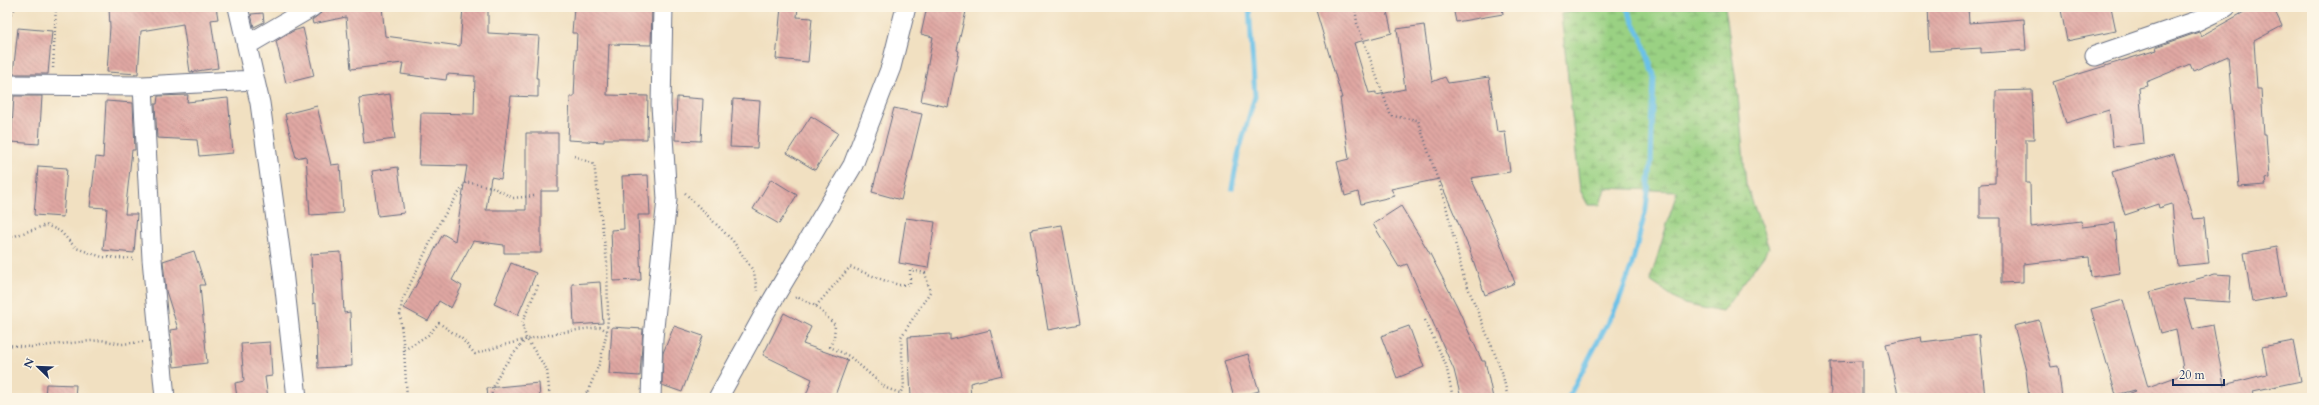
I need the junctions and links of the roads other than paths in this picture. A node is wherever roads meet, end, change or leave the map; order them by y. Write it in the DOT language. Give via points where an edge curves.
graph roads {
  1 [pos="238,7"];
  2 [pos="312,7"];
  3 [pos="663,7"];
  4 [pos="906,7"];
  5 [pos="2226,7"];
  6 [pos="247,45"];
  7 [pos="2095,56"];
  8 [pos="254,80"];
  9 [pos="7,86"];
  10 [pos="143,86"];
  11 [pos="164,398"];
  12 [pos="297,398"];
  13 [pos="651,398"];
  14 [pos="718,398"];
  1 -- 6 [label="street"];
  2 -- 6 [label="street"];
  3 -- 13 [label="street" via="661,105 667,199 652,338"];
  4 -- 14 [label="street" via="891,67 853,165 766,311"];
  5 -- 7 [label="street" via="2163,33"];
  6 -- 8 [label="street"];
  8 -- 10 [label="street"];
  8 -- 12 [label="street" via="271,177"];
  9 -- 10 [label="street"];
  10 -- 11 [label="street" via="152,259"];
}
